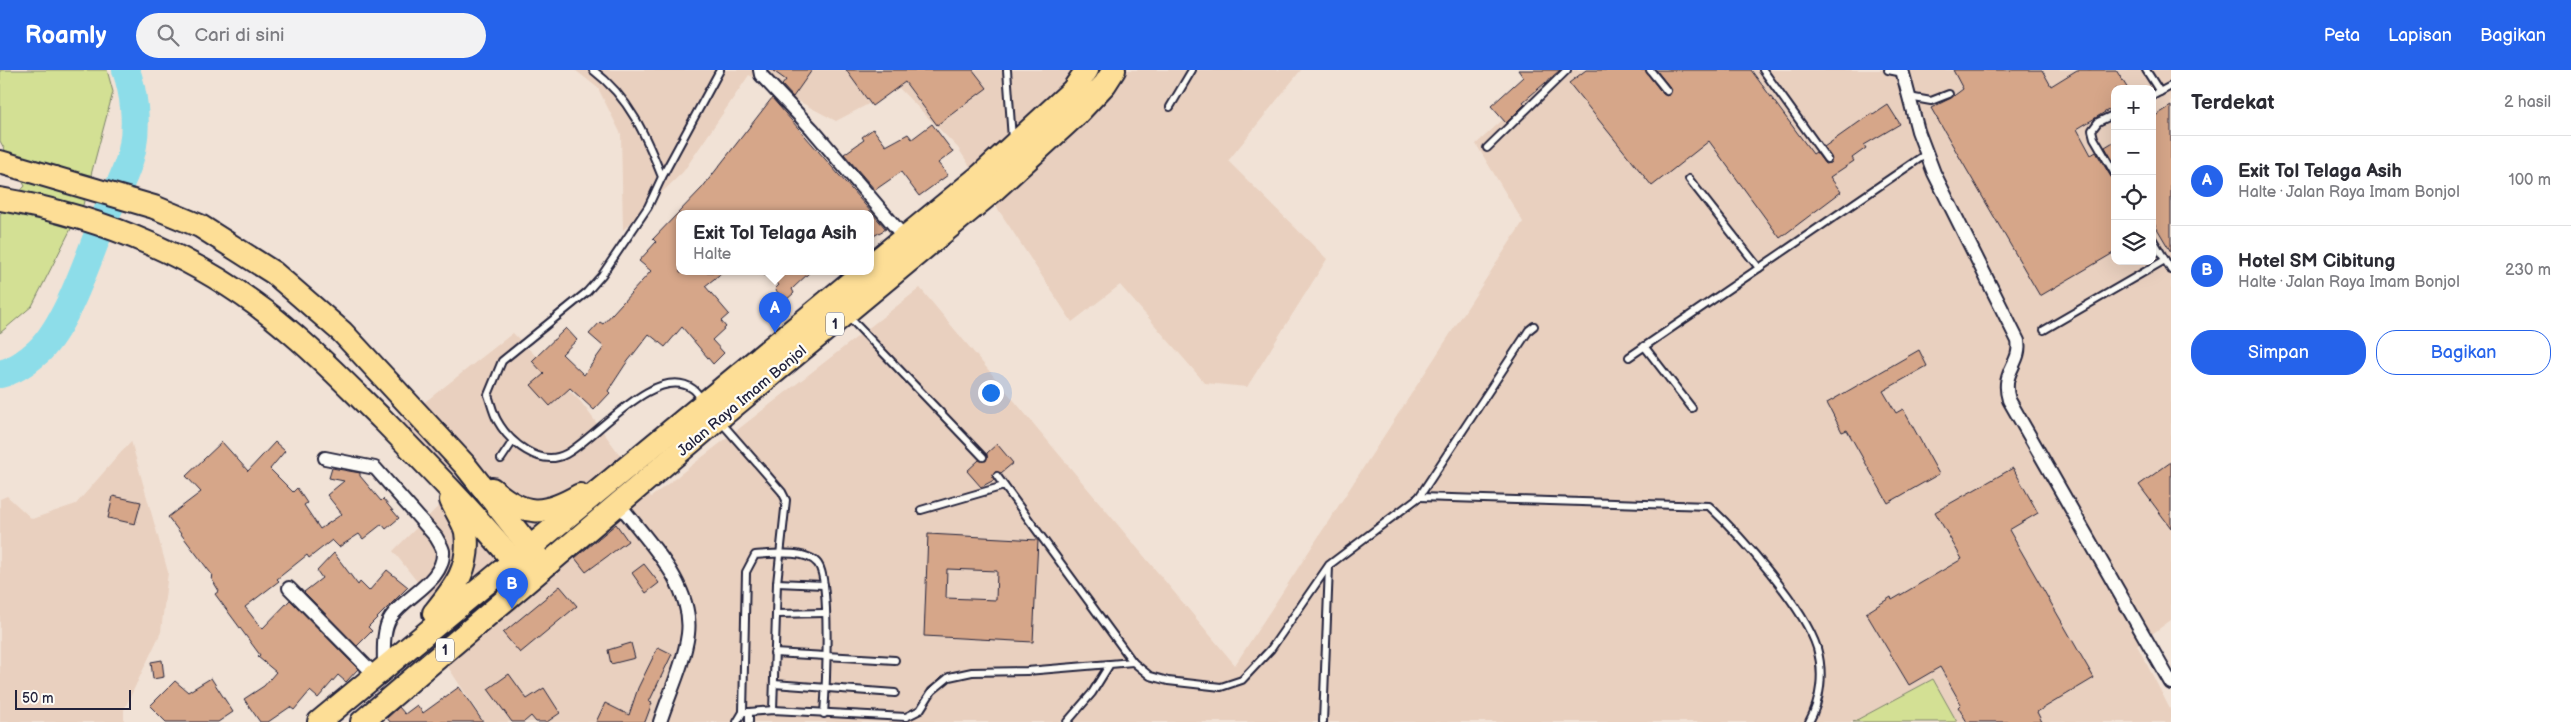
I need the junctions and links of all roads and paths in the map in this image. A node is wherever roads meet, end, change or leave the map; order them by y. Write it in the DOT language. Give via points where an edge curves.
graph roads {
  1 [pos="594,70"];
  2 [pos="720,70"];
  3 [pos="760,70"];
  4 [pos="1007,70"];
  5 [pos="1088,70"];
  6 [pos="1114,70"];
  7 [pos="1192,70"];
  8 [pos="1568,70"];
  9 [pos="1650,70"];
  10 [pos="1763,70"];
  11 [pos="1888,70"];
  12 [pos="2146,70"];
  13 [pos="1902,72"];
  14 [pos="2171,86"];
  15 [pos="1667,91"];
  16 [pos="2160,92"];
  17 [pos="1949,94"];
  18 [pos="2156,94"];
  19 [pos="1909,97"];
  20 [pos="1170,107"];
  21 [pos="2111,116"];
  22 [pos="1013,144"];
  23 [pos="1487,148"];
  24 [pos="1926,154"];
  25 [pos="1827,159"];
  26 [pos="0,162"];
  27 [pos="2111,167"];
  28 [pos="662,177"];
  29 [pos="1689,179"];
  30 [pos="0,199"];
  31 [pos="904,237"];
  32 [pos="2156,245"];
  33 [pos="2165,260"];
  34 [pos="874,263"];
  35 [pos="1759,268"];
  36 [pos="2171,270"];
  37 [pos="860,275"];
  38 [pos="846,314"];
  39 [pos="1534,326"];
  40 [pos="2044,330"];
  41 [pos="1644,346"];
  42 [pos="1629,356"];
  43 [pos="1692,408"];
  44 [pos="712,411"];
  45 [pos="513,441"];
  46 [pos="983,457"];
  47 [pos="325,458"];
  48 [pos="501,459"];
  49 [pos="464,464"];
  50 [pos="629,466"];
  51 [pos="997,476"];
  52 [pos="441,479"];
  53 [pos="1004,486"];
  54 [pos="1419,497"];
  55 [pos="620,505"];
  56 [pos="921,510"];
  57 [pos="779,553"];
  58 [pos="521,554"];
  59 [pos="1329,565"];
  60 [pos="537,572"];
  61 [pos="777,583"];
  62 [pos="824,585"];
  63 [pos="289,588"];
  64 [pos="825,613"];
  65 [pos="777,614"];
  66 [pos="774,653"];
  67 [pos="826,655"];
  68 [pos="895,660"];
  69 [pos="1133,662"];
  70 [pos="1110,664"];
  71 [pos="386,666"];
  72 [pos="2171,683"];
  73 [pos="774,684"];
  74 [pos="826,688"];
  75 [pos="895,693"];
  76 [pos="773,710"];
  77 [pos="746,712"];
  78 [pos="824,714"];
  79 [pos="320,722"];
  80 [pos="362,722"];
  81 [pos="660,722"];
  82 [pos="737,722"];
  83 [pos="748,722"];
  84 [pos="1067,722"];
  85 [pos="1323,722"];
  86 [pos="1809,722"];
  1 -- 28 [label="lane" via="610,82 631,108"];
  2 -- 28 [label="lane"];
  3 -- 31 [label="street" via="761,75"];
  4 -- 22 [label="lane"];
  5 -- 22 [label="highway" via="1073,90"];
  6 -- 38 [label="highway, Jalan Raya Imam Bonjol / 1" via="1082,109 1045,144"];
  7 -- 20 [label="lane"];
  8 -- 23 [label="lane"];
  9 -- 15 [label="lane"];
  10 -- 25 [label="lane"];
  11 -- 13 [label="lane"];
  12 -- 16 [label="lane"];
  13 -- 19 [label="street"];
  14 -- 16 [label="lane"];
  16 -- 18 [label="lane"];
  17 -- 19 [label="lane" via="1931,101"];
  19 -- 24 [label="street"];
  21 -- 27 [label="lane" via="2098,122 2092,130"];
  22 -- 31 [label="highway" via="981,175"];
  24 -- 35 [label="lane"];
  24 -- 72 [label="street" via="2018,341 2017,355 2006,380 2009,400"];
  26 -- 49 [label="highway" via="154,207 200,226 225,241 297,291 342,332"];
  28 -- 45 [label="lane" via="648,207 602,275 587,292 502,361 488,394 497,420"];
  29 -- 35 [label="lane"];
  30 -- 52 [label="highway" via="104,224 198,267 282,325"];
  31 -- 34 [label="highway"];
  32 -- 33 [label="lane"];
  33 -- 36 [label="lane"];
  33 -- 40 [label="lane"];
  35 -- 41 [label="lane"];
  37 -- 44 [label="highway, Jalan Raya Imam Bonjol / 1"];
  38 -- 44 [label="highway, Jalan Raya Imam Bonjol / 1"];
  38 -- 46 [label="lane"];
  39 -- 54 [label="lane"];
  41 -- 42 [label="lane"];
  41 -- 43 [label="lane"];
  44 -- 45 [label="lane" via="692,388 672,384 652,390 620,409 566,454 549,458 530,453"];
  44 -- 50 [label="highway, Jalan Raya Imam Bonjol / 1"];
  44 -- 55 [label="highway, Jalan Raya Imam Bonjol / 1"];
  44 -- 57 [label="lane" via="786,500"];
  45 -- 48 [label="lane"];
  47 -- 71 [label="street" via="375,468 436,537 443,550 440,566 433,577 390,618 385,636"];
  49 -- 50 [label="highway" via="509,504 531,512 548,510 568,502"];
  49 -- 58 [label="highway"];
  50 -- 58 [label="highway, Jalan Raya Imam Bonjol / 1"];
  51 -- 53 [label="lane"];
  52 -- 58 [label="highway"];
  52 -- 71 [label="highway" via="466,532 464,568 457,585"];
  53 -- 56 [label="lane"];
  53 -- 69 [label="lane"];
  54 -- 59 [label="lane"];
  54 -- 86 [label="lane" via="1709,506 1762,564 1800,616 1816,647 1821,669 1820,688"];
  55 -- 60 [label="highway, Jalan Raya Imam Bonjol / 1"];
  55 -- 81 [label="street" via="666,566 688,609 688,634"];
  57 -- 61 [label="lane"];
  57 -- 62 [label="lane" via="808,556 818,564"];
  57 -- 77 [label="lane" via="755,555 746,572"];
  58 -- 60 [label="highway"];
  58 -- 71 [label="highway, Jalan Raya Imam Bonjol / 1"];
  59 -- 69 [label="lane" via="1271,649 1242,680 1221,687 1168,681 1150,676"];
  59 -- 85 [label="lane"];
  60 -- 80 [label="highway, Jalan Raya Imam Bonjol / 1"];
  61 -- 62 [label="lane"];
  61 -- 65 [label="lane"];
  62 -- 64 [label="lane"];
  63 -- 71 [label="street"];
  64 -- 65 [label="lane"];
  64 -- 67 [label="lane"];
  65 -- 66 [label="lane"];
  66 -- 67 [label="lane"];
  66 -- 73 [label="lane"];
  67 -- 68 [label="lane"];
  67 -- 74 [label="lane"];
  69 -- 70 [label="lane"];
  70 -- 78 [label="lane" via="972,672 949,677 932,691 920,710 906,717"];
  70 -- 84 [label="lane" via="1092,693"];
  71 -- 79 [label="highway, Jalan Raya Imam Bonjol / 1"];
  73 -- 74 [label="lane"];
  73 -- 76 [label="lane"];
  74 -- 75 [label="lane"];
  74 -- 78 [label="lane"];
  76 -- 77 [label="lane"];
  76 -- 78 [label="lane"];
  77 -- 82 [label="lane"];
  77 -- 83 [label="lane"];
}
